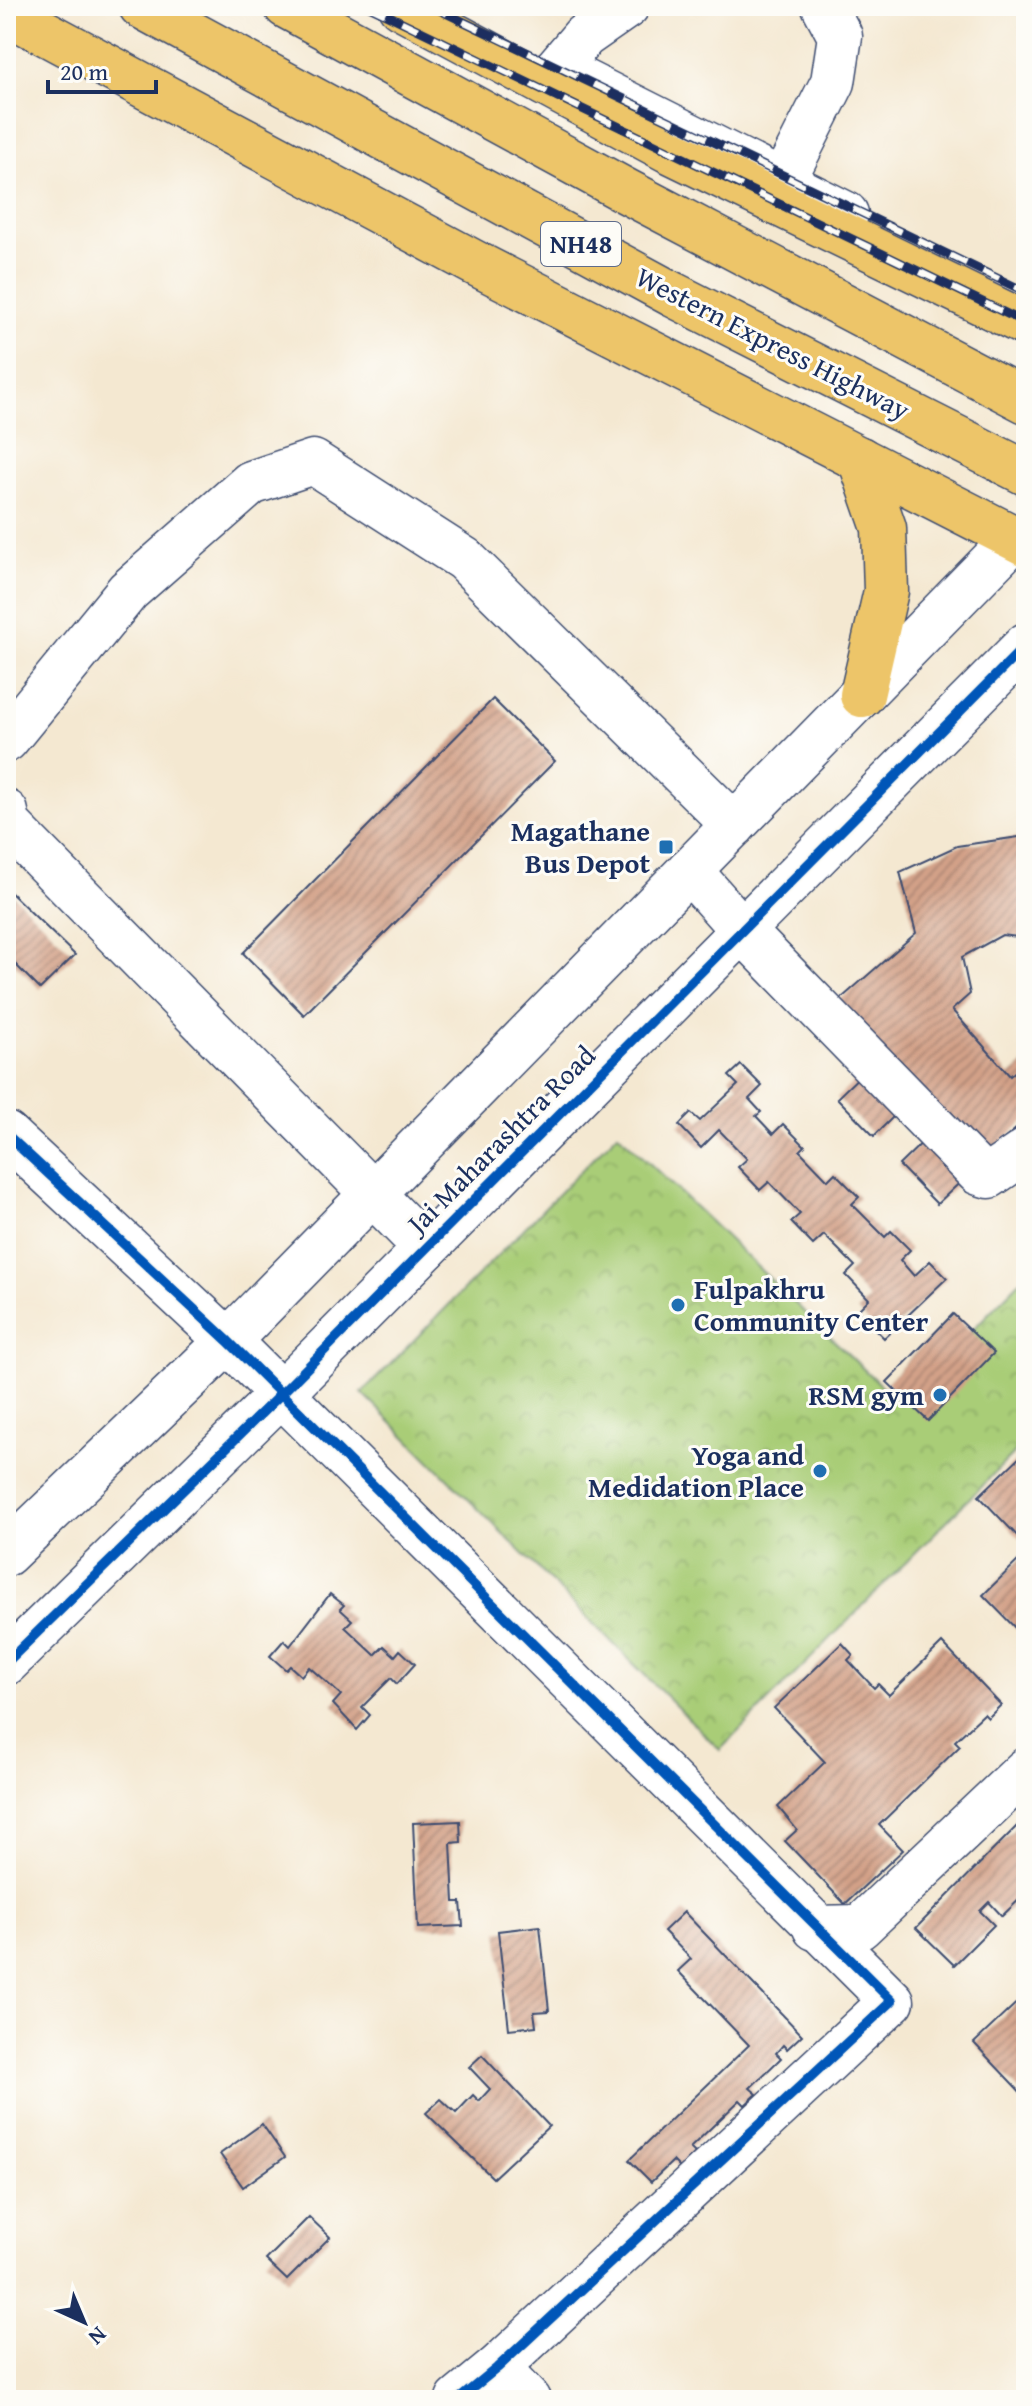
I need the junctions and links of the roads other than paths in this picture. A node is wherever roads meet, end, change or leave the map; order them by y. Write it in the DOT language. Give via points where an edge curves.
graph roads {
  1 [pos="141,6"];
  2 [pos="286,6"];
  3 [pos="400,6"];
  4 [pos="443,6"];
  5 [pos="627,6"];
  6 [pos="824,6"];
  7 [pos="6,12"];
  8 [pos="551,76"];
  9 [pos="779,191"];
  10 [pos="1003,310"];
  11 [pos="1026,401"];
  12 [pos="860,459"];
  13 [pos="1026,473"];
  14 [pos="1021,541"];
  15 [pos="1020,667"];
  16 [pos="862,695"];
  17 [pos="6,740"];
  18 [pos="6,812"];
  19 [pos="734,825"];
  20 [pos="689,870"];
  21 [pos="742,930"];
  22 [pos="6,1134"];
  23 [pos="1026,1151"];
  24 [pos="371,1195"];
  25 [pos="426,1248"];
  26 [pos="228,1341"];
  27 [pos="281,1394"];
  28 [pos="6,1554"];
  29 [pos="6,1663"];
  30 [pos="1026,1770"];
  31 [pos="815,1928"];
  32 [pos="497,2368"];
  33 [pos="458,2400"];
  34 [pos="528,2400"];
  1 -- 13 [label="highway, Western Express Highway / NH48" via="672,294"];
  2 -- 11 [label="highway, NH48"];
  3 -- 8 [label="highway"];
  4 -- 8 [label="street"];
  5 -- 8 [label="street" via="584,36"];
  6 -- 9 [label="street" via="840,36 833,82"];
  7 -- 12 [label="highway" via="473,262"];
  8 -- 9 [label="highway"];
  9 -- 10 [label="highway"];
  12 -- 14 [label="highway"];
  12 -- 16 [label="highway" via="884,528 886,591"];
  14 -- 16 [label="street, Jai Maharashtra Road"];
  15 -- 21 [label="street, Jai Maharashtra Road"];
  16 -- 19 [label="street, Jai Maharashtra Road"];
  17 -- 19 [label="street" via="128,591 251,483 313,462 464,559"];
  18 -- 24 [label="street" via="8,824"];
  19 -- 20 [label="street, Jai Maharashtra Road"];
  20 -- 21 [label="street"];
  20 -- 24 [label="street, Jai Maharashtra Road"];
  21 -- 23 [label="street" via="979,1173 989,1176"];
  21 -- 25 [label="street, Jai Maharashtra Road"];
  22 -- 26 [label="street"];
  24 -- 25 [label="street"];
  24 -- 26 [label="street, Jai Maharashtra Road"];
  25 -- 27 [label="street, Jai Maharashtra Road"];
  26 -- 27 [label="street"];
  26 -- 28 [label="street, Jai Maharashtra Road"];
  27 -- 29 [label="street, Jai Maharashtra Road"];
  27 -- 31 [label="street"];
  30 -- 31 [label="street" via="860,1927"];
  31 -- 32 [label="street" via="892,2001"];
  32 -- 33 [label="street"];
  32 -- 34 [label="street"];
}
